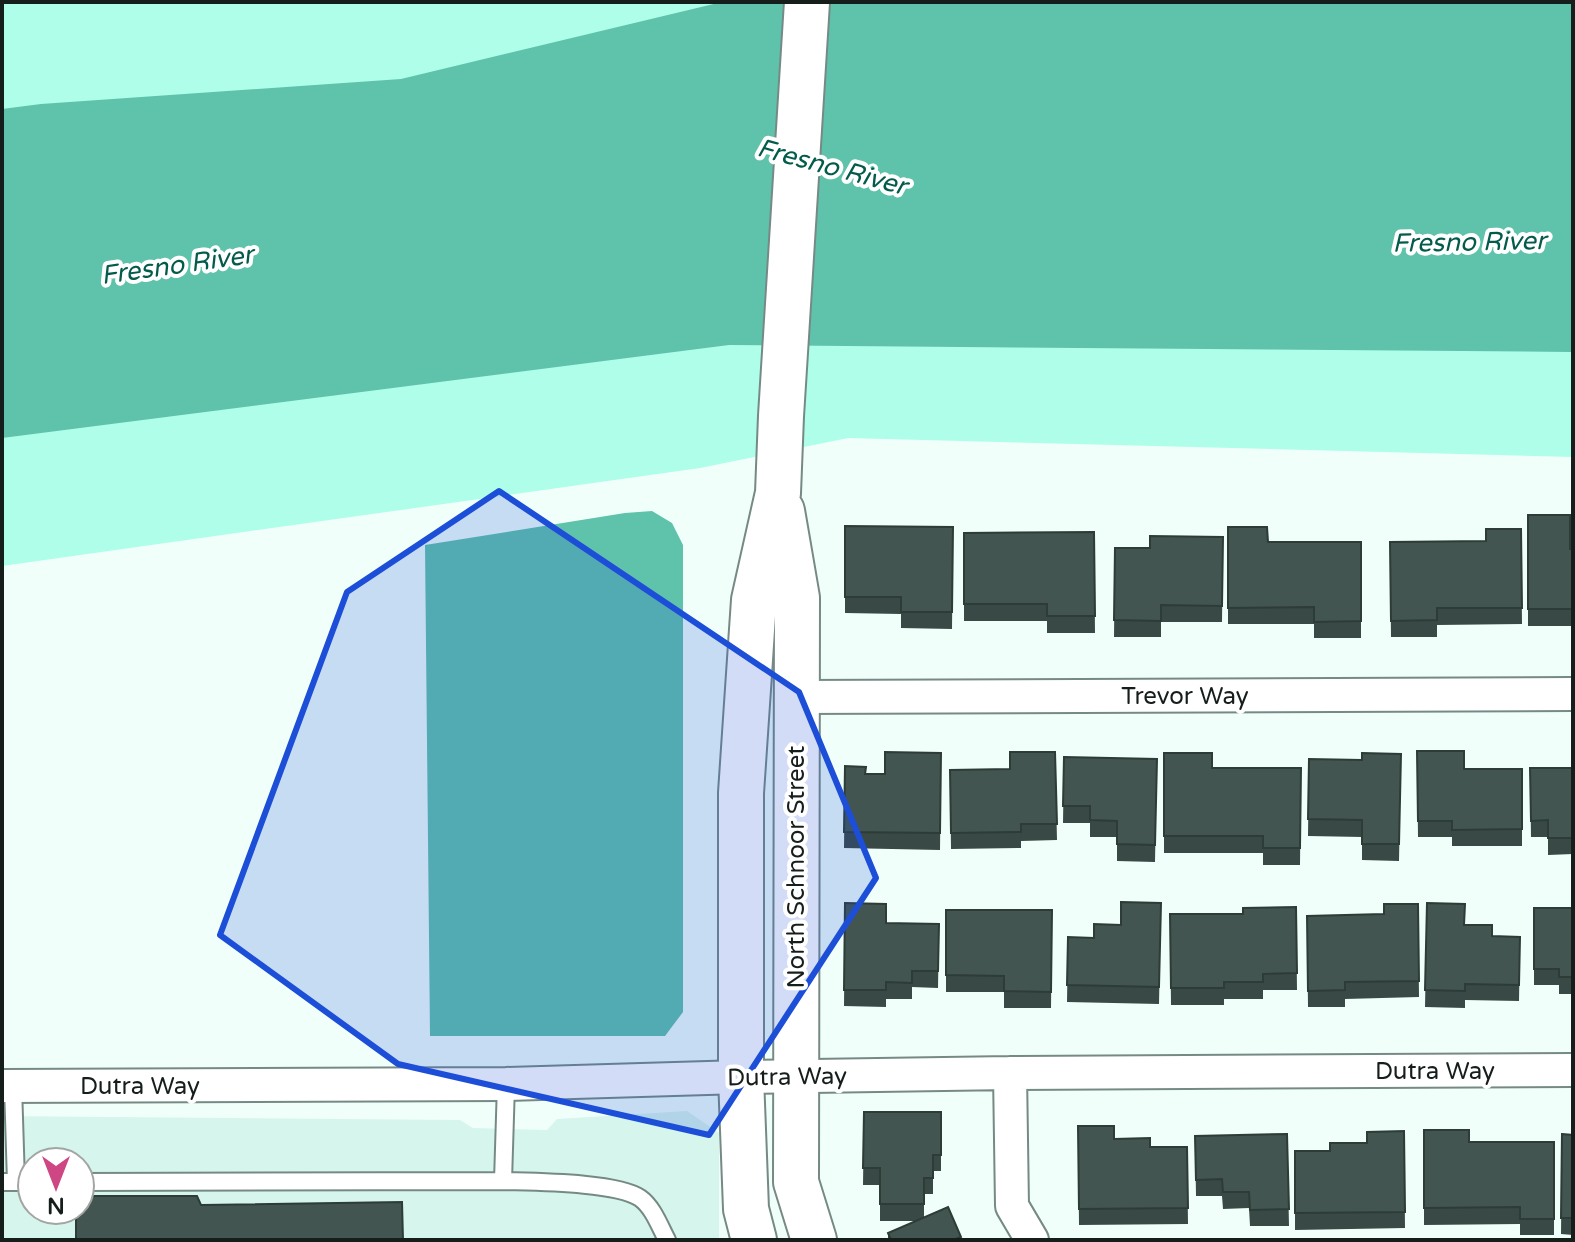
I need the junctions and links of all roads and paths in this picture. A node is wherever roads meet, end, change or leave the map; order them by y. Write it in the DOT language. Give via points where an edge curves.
graph roads {
  1 [pos="807,2"];
  2 [pos="778,493"];
  3 [pos="1573,694"];
  4 [pos="797,697"];
  5 [pos="1573,1070"];
  6 [pos="1010,1073"];
  7 [pos="741,1077"];
  8 [pos="796,1077"];
  9 [pos="506,1084"];
  10 [pos="8,1086"];
  11 [pos="16,1171"];
  12 [pos="503,1181"];
  13 [pos="96,1182"];
  14 [pos="667,1240"];
  15 [pos="754,1240"];
  16 [pos="814,1240"];
  17 [pos="1032,1240"];
  1 -- 2 [label="street, North Schnoor Street"];
  2 -- 4 [label="street, North Schnoor Street" via="797,598"];
  2 -- 7 [label="street, North Schnoor Street" via="754,600 741,793"];
  3 -- 4 [label="street, Trevor Way"];
  4 -- 8 [label="street, North Schnoor Street"];
  5 -- 6 [label="street, Dutra Way"];
  6 -- 8 [label="street, Dutra Way"];
  6 -- 17 [label="street" via="1012,1206"];
  7 -- 8 [label="street, Dutra Way"];
  7 -- 9 [label="street, Dutra Way"];
  7 -- 15 [label="street, North Schnoor Street" via="746,1209"];
  8 -- 16 [label="street, North Schnoor Street" via="796,1182"];
  9 -- 10 [label="street, Dutra Way"];
  9 -- 12 [label="lane"];
  10 -- 11 [label="lane"];
  12 -- 13 [label="lane"];
  12 -- 14 [label="lane" via="614,1188 640,1198"];
}
